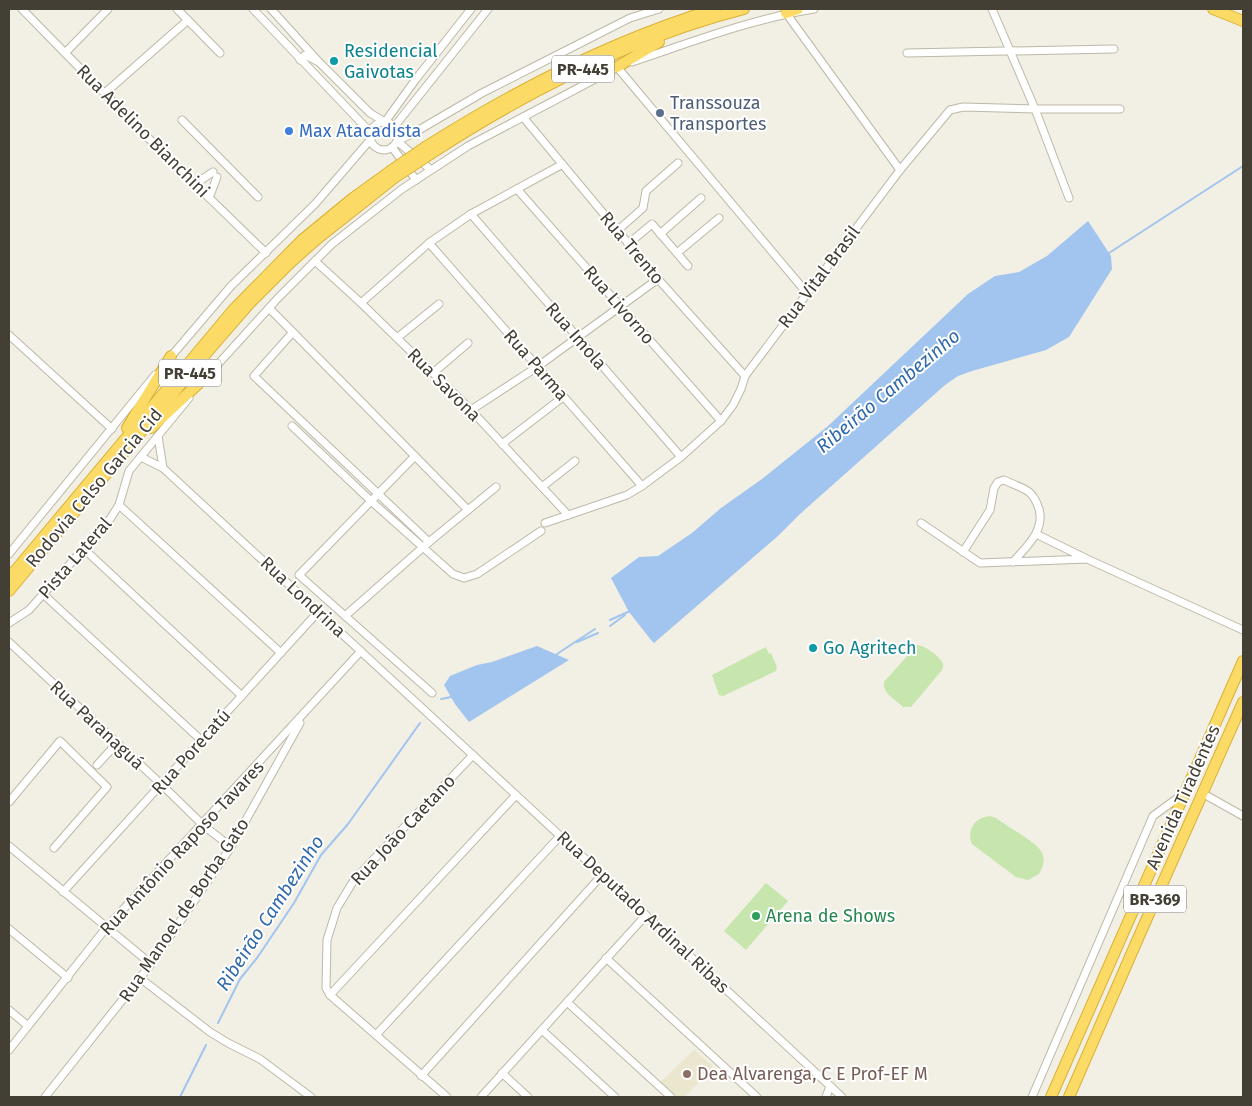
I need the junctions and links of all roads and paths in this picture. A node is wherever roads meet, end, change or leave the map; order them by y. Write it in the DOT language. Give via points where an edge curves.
graph roads {
  1 [pos="22,9"];
  2 [pos="108,9"];
  3 [pos="177,9"];
  4 [pos="253,9"];
  5 [pos="271,9"];
  6 [pos="471,9"];
  7 [pos="488,9"];
  8 [pos="659,9"];
  9 [pos="715,9"];
  10 [pos="744,9"];
  11 [pos="798,9"];
  12 [pos="814,9"];
  13 [pos="992,9"];
  14 [pos="1213,9"];
  15 [pos="786,13"];
  16 [pos="188,20"];
  17 [pos="1243,21"];
  18 [pos="686,27"];
  19 [pos="1114,49"];
  20 [pos="1008,50"];
  21 [pos="65,53"];
  22 [pos="220,53"];
  23 [pos="907,53"];
  24 [pos="300,60"];
  25 [pos="320,62"];
  26 [pos="617,67"];
  27 [pos="105,93"];
  28 [pos="1035,109"];
  29 [pos="1120,109"];
  30 [pos="523,117"];
  31 [pos="182,120"];
  32 [pos="385,122"];
  33 [pos="394,127"];
  34 [pos="371,136"];
  35 [pos="394,144"];
  36 [pos="429,149"];
  37 [pos="678,163"];
  38 [pos="561,165"];
  39 [pos="220,170"];
  40 [pos="430,170"];
  41 [pos="900,170"];
  42 [pos="416,180"];
  43 [pos="195,184"];
  44 [pos="517,189"];
  45 [pos="258,197"];
  46 [pos="209,198"];
  47 [pos="701,198"];
  48 [pos="1069,198"];
  49 [pos="471,214"];
  50 [pos="719,218"];
  51 [pos="617,231"];
  52 [pos="660,234"];
  53 [pos="429,243"];
  54 [pos="628,244"];
  55 [pos="266,253"];
  56 [pos="677,253"];
  57 [pos="315,261"];
  58 [pos="688,266"];
  59 [pos="658,279"];
  60 [pos="806,292"];
  61 [pos="361,303"];
  62 [pos="438,304"];
  63 [pos="620,306"];
  64 [pos="269,308"];
  65 [pos="293,332"];
  66 [pos="9,335"];
  67 [pos="397,338"];
  68 [pos="578,338"];
  69 [pos="468,343"];
  70 [pos="171,356"];
  71 [pos="537,367"];
  72 [pos="213,370"];
  73 [pos="433,373"];
  74 [pos="745,376"];
  75 [pos="563,396"];
  76 [pos="471,410"];
  77 [pos="721,421"];
  78 [pos="292,426"];
  79 [pos="112,429"];
  80 [pos="158,436"];
  81 [pos="502,444"];
  82 [pos="415,456"];
  83 [pos="115,457"];
  84 [pos="141,457"];
  85 [pos="681,457"];
  86 [pos="575,461"];
  87 [pos="163,468"];
  88 [pos="642,486"];
  89 [pos="496,487"];
  90 [pos="542,487"];
  91 [pos="378,494"];
  92 [pos="371,501"];
  93 [pos="119,505"];
  94 [pos="468,510"];
  95 [pos="568,514"];
  96 [pos="544,523"];
  97 [pos="920,523"];
  98 [pos="541,530"];
  99 [pos="1036,534"];
  100 [pos="429,542"];
  101 [pos="84,548"];
  102 [pos="423,548"];
  103 [pos="963,552"];
  104 [pos="9,554"];
  105 [pos="1087,559"];
  106 [pos="1013,562"];
  107 [pos="9,578"];
  108 [pos="9,591"];
  109 [pos="43,594"];
  110 [pos="318,612"];
  111 [pos="345,616"];
  112 [pos="9,624"];
  113 [pos="1243,630"];
  114 [pos="9,642"];
  115 [pos="361,651"];
  116 [pos="281,653"];
  117 [pos="1243,661"];
  118 [pos="432,693"];
  119 [pos="242,696"];
  120 [pos="1243,704"];
  121 [pos="306,712"];
  122 [pos="443,727"];
  123 [pos="201,740"];
  124 [pos="117,743"];
  125 [pos="473,755"];
  126 [pos="97,765"];
  127 [pos="161,784"];
  128 [pos="1202,793"];
  129 [pos="1184,794"];
  130 [pos="516,795"];
  131 [pos="9,802"];
  132 [pos="1243,816"];
  133 [pos="202,825"];
  134 [pos="560,836"];
  135 [pos="9,846"];
  136 [pos="231,846"];
  137 [pos="54,848"];
  138 [pos="602,875"];
  139 [pos="63,892"];
  140 [pos="646,915"];
  141 [pos="106,928"];
  142 [pos="9,929"];
  143 [pos="606,958"];
  144 [pos="151,964"];
  145 [pos="68,978"];
  146 [pos="140,978"];
  147 [pos="330,995"];
  148 [pos="567,1002"];
  149 [pos="9,1010"];
  150 [pos="28,1026"];
  151 [pos="542,1030"];
  152 [pos="376,1035"];
  153 [pos="9,1050"];
  154 [pos="502,1074"];
  155 [pos="421,1076"];
  156 [pos="830,1086"];
  157 [pos="45,1097"];
  158 [pos="311,1097"];
  159 [pos="447,1097"];
  160 [pos="481,1097"];
  161 [pos="528,1097"];
  162 [pos="615,1097"];
  163 [pos="671,1097"];
  164 [pos="757,1097"];
  165 [pos="826,1097"];
  166 [pos="842,1097"];
  167 [pos="1032,1097"];
  168 [pos="1051,1097"];
  169 [pos="1069,1097"];
  1 -- 21 [label="street, Rua Adelino Bianchini"];
  2 -- 21 [label="street"];
  3 -- 16 [label="street"];
  4 -- 24 [label="street"];
  5 -- 25 [label="street"];
  6 -- 32 [label="street"];
  7 -- 33 [label="street"];
  8 -- 35 [label="street" via="630,18 482,92"];
  9 -- 36 [label="highway, Rodovia Celso Garcia Cid / PR-445" via="604,50 501,102"];
  10 -- 18 [label="highway, Rodovia Celso Garcia Cid / PR-445"];
  11 -- 15 [label="highway"];
  12 -- 15 [label="street, Pista Lateral"];
  13 -- 20 [label="street"];
  14 -- 17 [label="highway"];
  15 -- 26 [label="street, Pista Lateral"];
  15 -- 41 [label="street"];
  16 -- 22 [label="street"];
  16 -- 27 [label="street"];
  18 -- 26 [label="highway"];
  18 -- 36 [label="highway, Rodovia Celso Garcia Cid / PR-445" via="604,59"];
  19 -- 20 [label="street"];
  20 -- 23 [label="street"];
  20 -- 28 [label="street"];
  21 -- 27 [label="street, Rua Adelino Bianchini"];
  24 -- 25 [label="street" via="305,55"];
  24 -- 34 [label="street"];
  25 -- 32 [label="street" via="370,113"];
  26 -- 30 [label="street, Pista Lateral"];
  26 -- 60 [label="street"];
  27 -- 43 [label="street, Rua Adelino Bianchini"];
  28 -- 29 [label="street, Rua Vital Brasil"];
  28 -- 41 [label="street, Rua Vital Brasil" via="963,107 950,110"];
  28 -- 48 [label="street"];
  30 -- 38 [label="street, Rua Trento"];
  30 -- 40 [label="street, Pista Lateral"];
  31 -- 39 [label="street"];
  32 -- 33 [label="street"];
  32 -- 34 [label="street" via="376,125"];
  33 -- 35 [label="street" via="398,135"];
  34 -- 35 [label="street" via="378,148 387,149"];
  34 -- 55 [label="street" via="315,204"];
  35 -- 40 [label="street"];
  35 -- 42 [label="street"];
  36 -- 83 [label="highway, Rodovia Celso Garcia Cid / PR-445, bridge" via="353,198 261,280 203,344"];
  37 -- 51 [label="street" via="646,191 643,208"];
  38 -- 44 [label="street"];
  38 -- 51 [label="street, Rua Trento"];
  39 -- 43 [label="street"];
  39 -- 45 [label="street"];
  39 -- 46 [label="street"];
  40 -- 42 [label="street, Pista Lateral"];
  41 -- 60 [label="street, Rua Vital Brasil"];
  42 -- 57 [label="street, Pista Lateral" via="332,244"];
  43 -- 46 [label="street, Rua Adelino Bianchini"];
  44 -- 49 [label="street"];
  44 -- 63 [label="street, Rua Livorno"];
  46 -- 55 [label="street, Rua Adelino Bianchini"];
  47 -- 52 [label="street"];
  49 -- 53 [label="street"];
  49 -- 68 [label="street, Rua Imola"];
  50 -- 56 [label="street"];
  51 -- 54 [label="street, Rua Trento"];
  52 -- 54 [label="street" via="652,224"];
  52 -- 56 [label="street"];
  53 -- 61 [label="street"];
  53 -- 71 [label="street, Rua Parma"];
  54 -- 59 [label="street, Rua Trento"];
  55 -- 70 [label="street" via="231,286"];
  56 -- 58 [label="street"];
  57 -- 61 [label="street, Rua Savona"];
  57 -- 64 [label="street, Pista Lateral"];
  59 -- 63 [label="street"];
  59 -- 74 [label="street, Rua Trento"];
  60 -- 74 [label="street, Rua Vital Brasil"];
  61 -- 67 [label="street, Rua Savona"];
  62 -- 67 [label="street"];
  63 -- 68 [label="street"];
  63 -- 77 [label="street, Rua Livorno"];
  64 -- 65 [label="street"];
  64 -- 72 [label="street, Pista Lateral"];
  65 -- 82 [label="street"];
  65 -- 91 [label="street" via="254,376"];
  66 -- 79 [label="street"];
  67 -- 73 [label="street, Rua Savona"];
  68 -- 71 [label="street"];
  68 -- 85 [label="street, Rua Imola"];
  69 -- 73 [label="street"];
  70 -- 79 [label="street"];
  70 -- 83 [label="highway"];
  71 -- 75 [label="street, Rua Parma"];
  71 -- 76 [label="street"];
  72 -- 80 [label="street, Pista Lateral"];
  72 -- 83 [label="highway"];
  73 -- 76 [label="street, Rua Savona"];
  74 -- 77 [label="street, Rua Vital Brasil" via="733,405"];
  75 -- 81 [label="street"];
  75 -- 88 [label="street, Rua Parma"];
  76 -- 81 [label="street, Rua Savona"];
  77 -- 85 [label="street, Rua Vital Brasil"];
  78 -- 92 [label="street"];
  79 -- 104 [label="street"];
  80 -- 84 [label="street, Pista Lateral"];
  80 -- 87 [label="street"];
  81 -- 90 [label="street, Rua Savona"];
  82 -- 91 [label="street"];
  82 -- 94 [label="street"];
  83 -- 107 [label="highway, Rodovia Celso Garcia Cid / PR-445"];
  83 -- 108 [label="highway, Rodovia Celso Garcia Cid / PR-445"];
  84 -- 87 [label="street, Rua Londrina"];
  84 -- 93 [label="street, Pista Lateral" via="129,471"];
  85 -- 88 [label="street, Rua Vital Brasil"];
  86 -- 90 [label="street"];
  87 -- 110 [label="street, Rua Londrina"];
  88 -- 95 [label="street, Rua Vital Brasil" via="628,495"];
  89 -- 94 [label="street"];
  90 -- 95 [label="street, Rua Savona"];
  91 -- 92 [label="street"];
  91 -- 100 [label="street"];
  92 -- 102 [label="street"];
  92 -- 111 [label="street" via="299,575"];
  93 -- 101 [label="street, Pista Lateral"];
  93 -- 116 [label="street"];
  94 -- 100 [label="street"];
  95 -- 96 [label="street, Rua Vital Brasil"];
  97 -- 103 [label="street"];
  98 -- 102 [label="street" via="477,574 464,578 453,574"];
  99 -- 103 [label="street" via="1040,522 1037,503 1031,493 1004,480 994,488 990,510"];
  99 -- 105 [label="street"];
  99 -- 106 [label="street"];
  100 -- 102 [label="street"];
  101 -- 109 [label="street, Pista Lateral"];
  101 -- 119 [label="street"];
  102 -- 111 [label="street"];
  103 -- 106 [label="street" via="980,562"];
  105 -- 106 [label="street"];
  105 -- 113 [label="street"];
  109 -- 112 [label="street, Pista Lateral" via="29,610"];
  109 -- 123 [label="street"];
  110 -- 115 [label="street, Rua Londrina"];
  110 -- 116 [label="street, Rua Porecatú"];
  111 -- 118 [label="street"];
  114 -- 124 [label="street, Rua Paranaguá"];
  115 -- 121 [label="street, Rua Antônio Raposo Tavares"];
  115 -- 122 [label="street, Rua Londrina"];
  116 -- 119 [label="street, Rua Porecatú"];
  117 -- 129 [label="highway, Avenida Tiradentes / BR-369"];
  119 -- 123 [label="street, Rua Porecatú"];
  120 -- 128 [label="highway, Avenida Tiradentes / BR-369"];
  121 -- 133 [label="street, Rua Antônio Raposo Tavares"];
  121 -- 136 [label="street, Rua Manoel de Borba Gato"];
  122 -- 125 [label="street, Rua Deputado Ardinal Ribas"];
  123 -- 127 [label="street, Rua Porecatú"];
  124 -- 126 [label="street"];
  124 -- 127 [label="street, Rua Paranaguá"];
  125 -- 130 [label="street, Rua Deputado Ardinal Ribas"];
  125 -- 147 [label="street, Rua João Caetano" via="354,880 337,908 327,940 326,988"];
  127 -- 133 [label="street, Rua Paranaguá"];
  127 -- 139 [label="street, Rua Porecatú"];
  128 -- 132 [label="street"];
  128 -- 169 [label="highway, Avenida Tiradentes / BR-369"];
  129 -- 167 [label="street" via="1152,816"];
  129 -- 168 [label="highway, Avenida Tiradentes / BR-369"];
  130 -- 134 [label="street, Rua Deputado Ardinal Ribas"];
  130 -- 147 [label="street"];
  131 -- 137 [label="street" via="60,741 107,787"];
  133 -- 136 [label="street, Rua Paranaguá"];
  133 -- 141 [label="street, Rua Antônio Raposo Tavares"];
  134 -- 138 [label="street, Rua Deputado Ardinal Ribas"];
  134 -- 152 [label="street"];
  135 -- 139 [label="street"];
  136 -- 144 [label="street, Rua Manoel de Borba Gato"];
  138 -- 140 [label="street, Rua Deputado Ardinal Ribas"];
  138 -- 155 [label="street"];
  139 -- 141 [label="street"];
  140 -- 143 [label="street"];
  140 -- 156 [label="street, Rua Deputado Ardinal Ribas"];
  141 -- 144 [label="street"];
  141 -- 145 [label="street, Rua Antônio Raposo Tavares"];
  142 -- 145 [label="street"];
  143 -- 148 [label="street"];
  143 -- 164 [label="street"];
  144 -- 146 [label="street, Rua Manoel de Borba Gato"];
  145 -- 150 [label="street, Rua Antônio Raposo Tavares"];
  146 -- 157 [label="street, Rua Manoel de Borba Gato"];
  146 -- 158 [label="street" via="214,1035 260,1058"];
  147 -- 152 [label="street"];
  148 -- 151 [label="street"];
  148 -- 163 [label="street"];
  149 -- 150 [label="street"];
  150 -- 153 [label="street, Rua Antônio Raposo Tavares"];
  151 -- 154 [label="street"];
  151 -- 162 [label="street"];
  152 -- 155 [label="street"];
  154 -- 160 [label="street"];
  154 -- 161 [label="street"];
  155 -- 159 [label="street"];
  156 -- 165 [label="street"];
  156 -- 166 [label="street, Rua Deputado Ardinal Ribas"];
}
